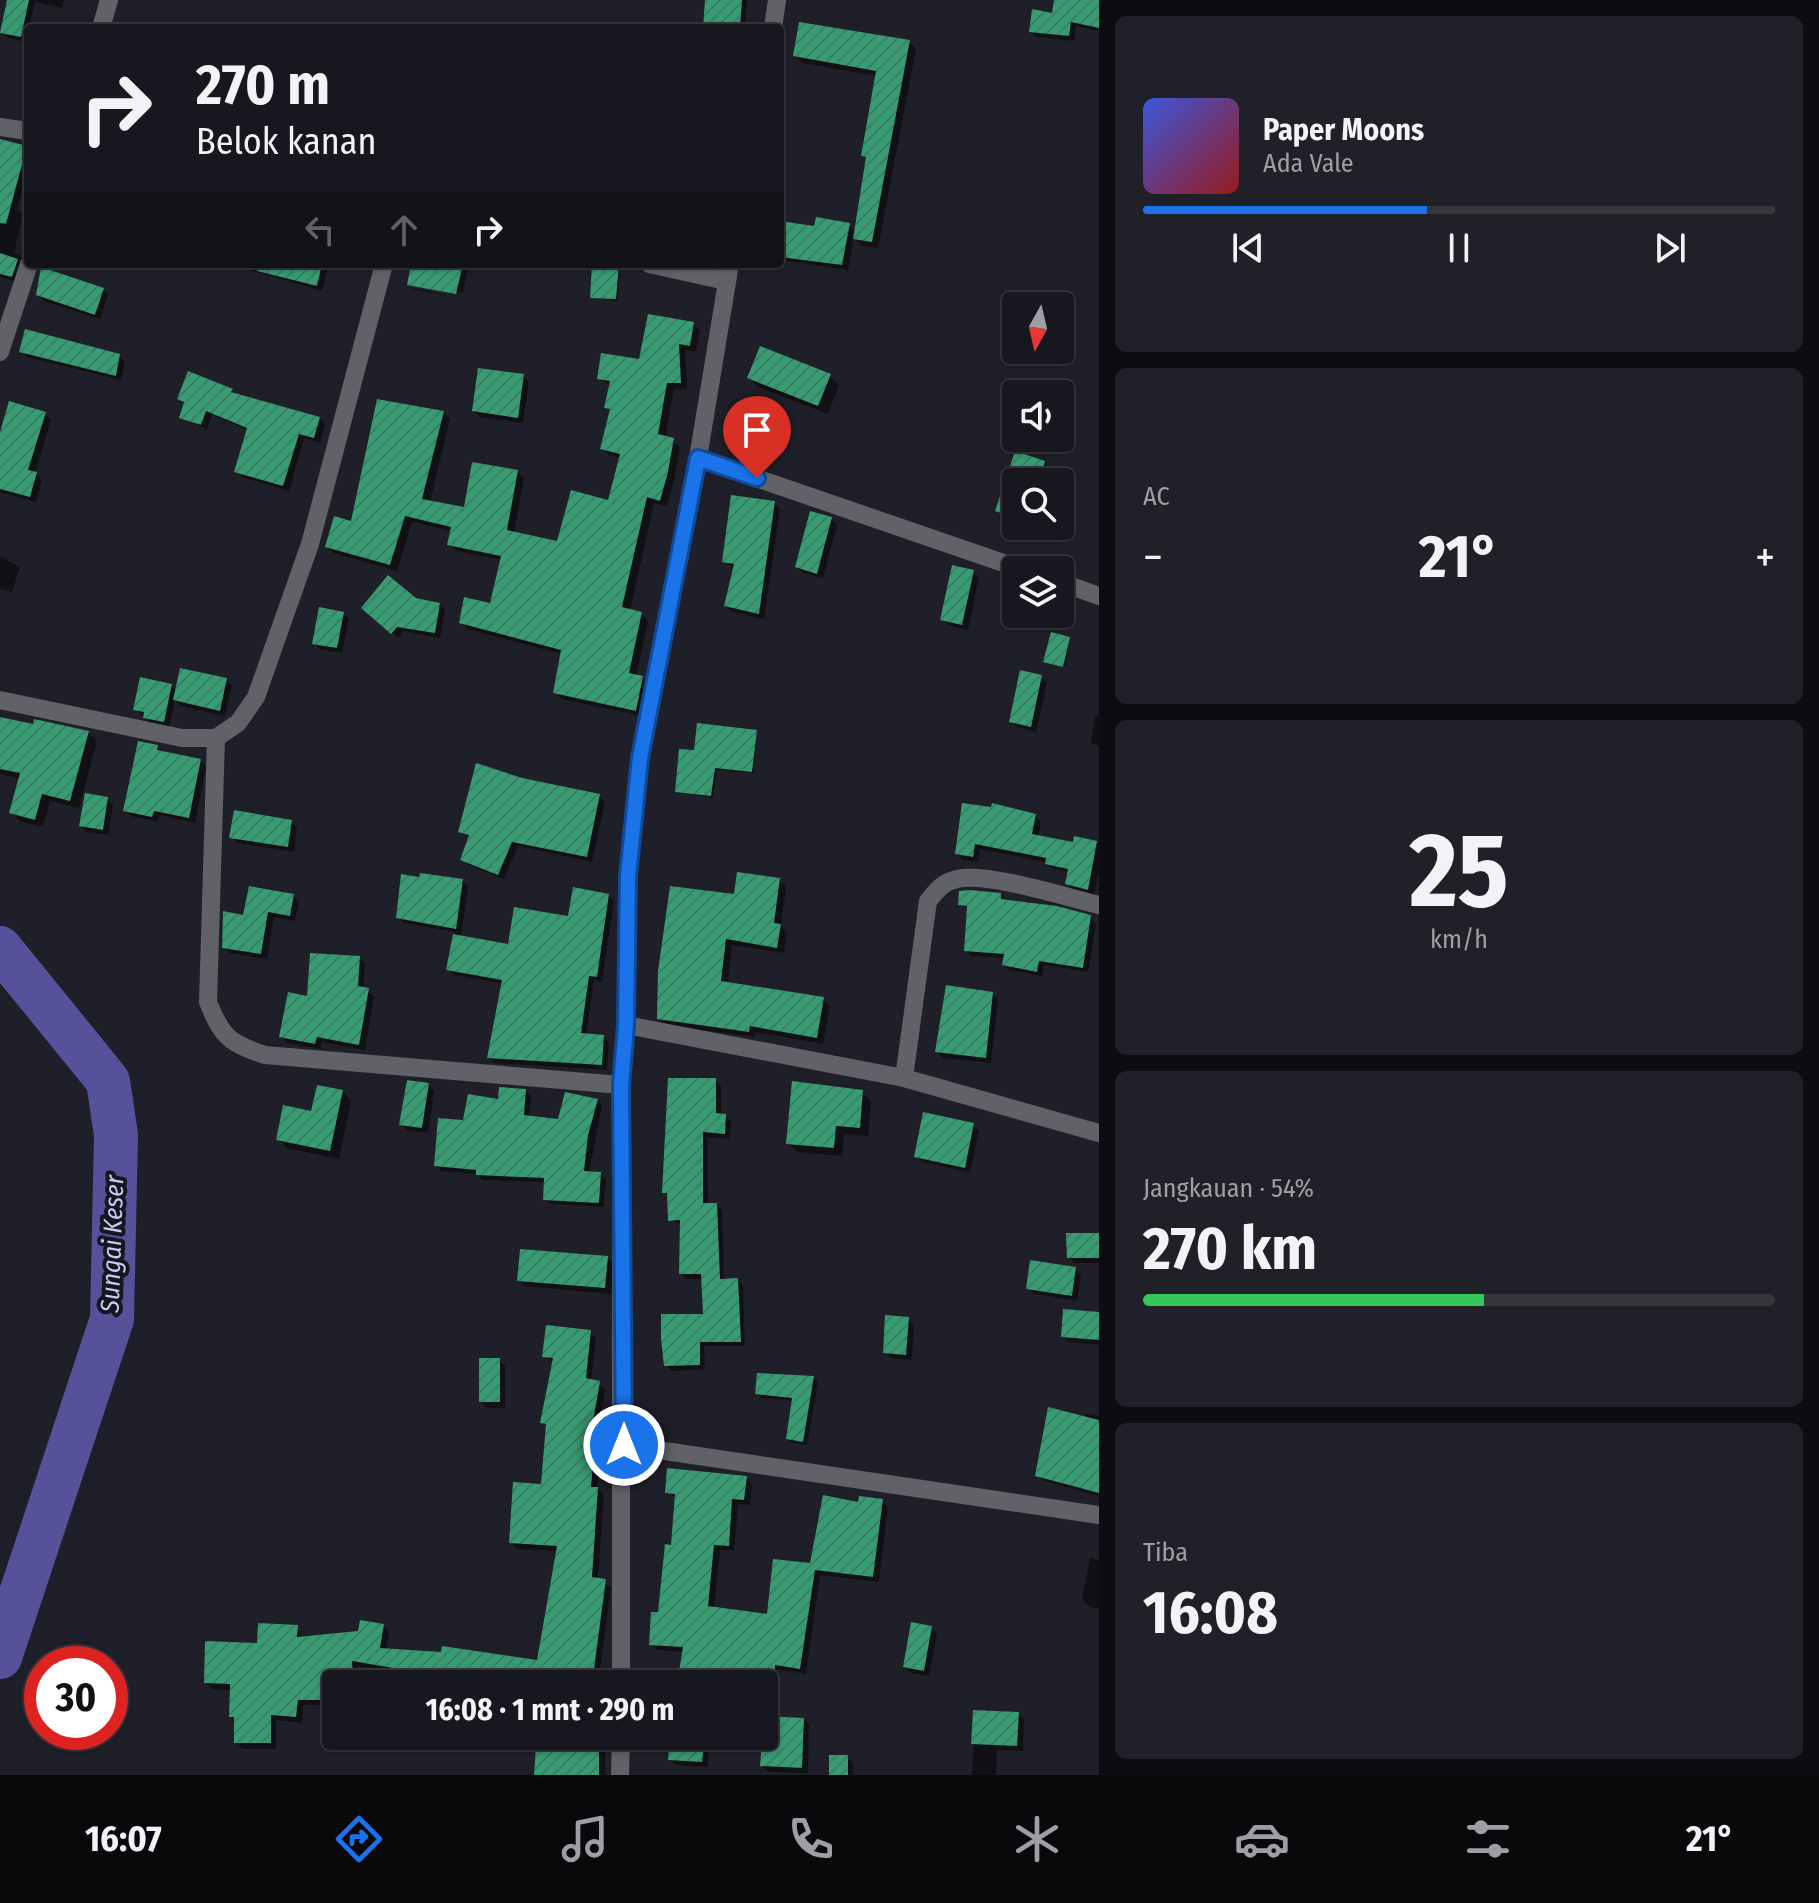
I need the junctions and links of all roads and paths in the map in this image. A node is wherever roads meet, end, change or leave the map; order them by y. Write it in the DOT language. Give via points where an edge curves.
graph roads {
  1 [pos="109,0"];
  2 [pos="777,0"];
  3 [pos="102,24"];
  4 [pos="774,24"];
  5 [pos="0,127"];
  6 [pos="24,130"];
  7 [pos="28,268"];
  8 [pos="383,268"];
  9 [pos="688,268"];
  10 [pos="728,272"];
  11 [pos="0,352"];
  12 [pos="698,458"];
  13 [pos="1002,562"];
  14 [pos="1074,587"];
  15 [pos="1099,596"];
  16 [pos="0,700"];
  17 [pos="216,738"];
  18 [pos="1099,905"];
  19 [pos="626,1025"];
  20 [pos="904,1078"];
  21 [pos="621,1085"];
  22 [pos="1099,1133"];
  23 [pos="624,1445"];
  24 [pos="1099,1515"];
  25 [pos="621,1670"];
  26 [pos="621,1750"];
  27 [pos="620,1775"];
  1 -- 3 [label="street"];
  2 -- 4 [label="street"];
  5 -- 6 [label="street"];
  7 -- 11 [label="street"];
  8 -- 17 [label="street" via="310,544 261,683 238,723"];
  9 -- 10 [label="street"];
  10 -- 12 [label="street"];
  12 -- 13 [label="street"];
  12 -- 19 [label="street" via="640,758 628,876"];
  14 -- 15 [label="street"];
  16 -- 17 [label="street" via="182,738"];
  17 -- 21 [label="street" via="208,1002 218,1028 235,1045 265,1055"];
  18 -- 20 [label="street" via="982,879 942,884 928,901"];
  19 -- 20 [label="street"];
  19 -- 21 [label="street"];
  20 -- 22 [label="street"];
  21 -- 23 [label="street"];
  23 -- 24 [label="street"];
  23 -- 25 [label="street"];
  26 -- 27 [label="street"];
}
